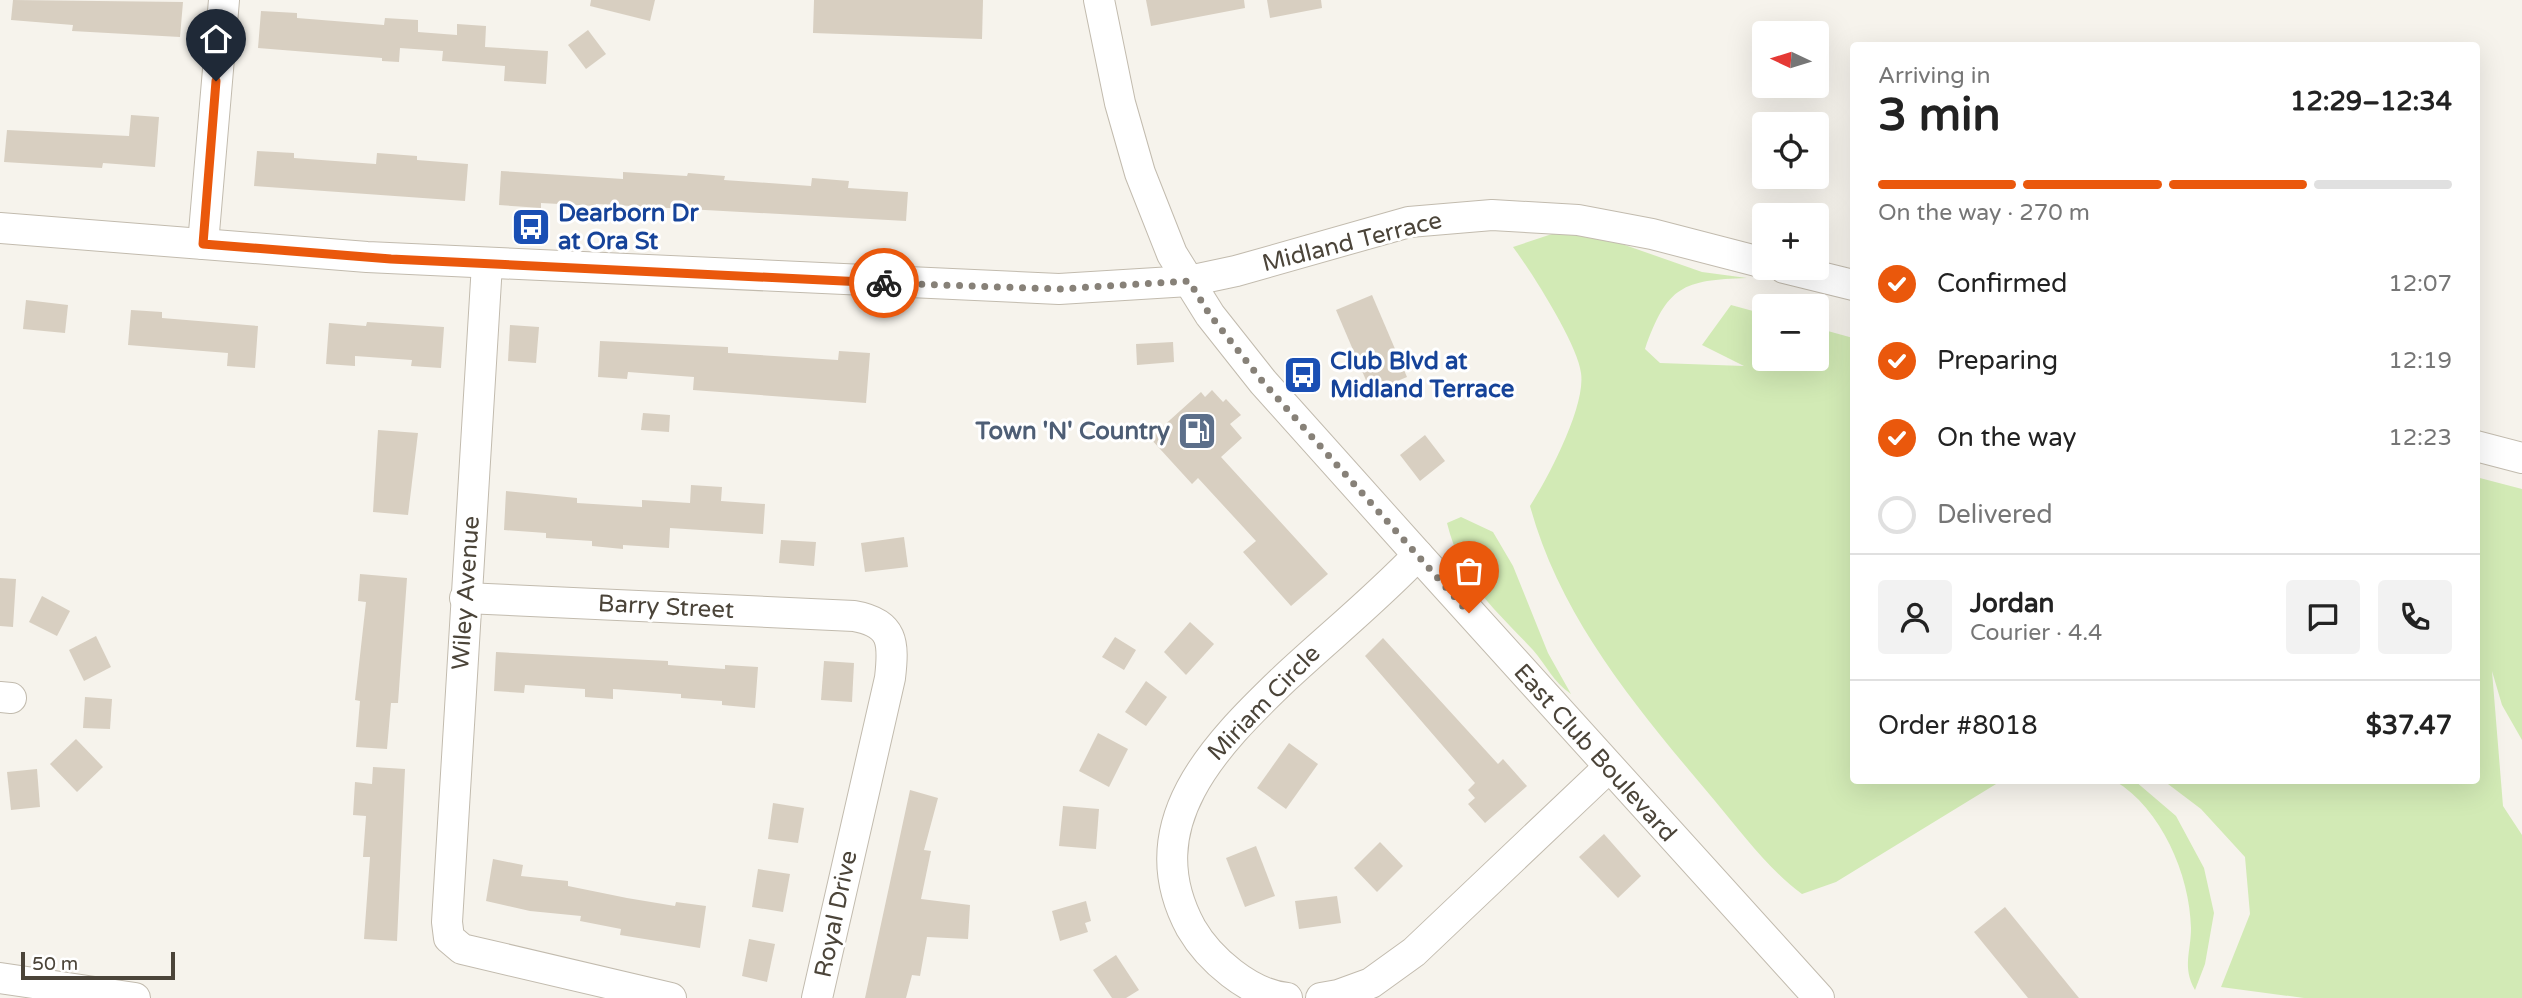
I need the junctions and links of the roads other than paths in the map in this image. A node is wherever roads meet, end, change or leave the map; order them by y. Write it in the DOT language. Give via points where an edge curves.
graph roads {
  1 [pos="224,0"];
  2 [pos="1099,0"];
  3 [pos="0,228"];
  4 [pos="203,244"];
  5 [pos="1752,260"];
  6 [pos="487,264"];
  7 [pos="1829,279"];
  8 [pos="1189,281"];
  9 [pos="1850,284"];
  10 [pos="2480,447"];
  11 [pos="2522,458"];
  12 [pos="1418,555"];
  13 [pos="465,598"];
  14 [pos="868,619"];
  15 [pos="1608,768"];
  16 [pos="0,978"];
  17 [pos="135,998"];
  18 [pos="671,998"];
  19 [pos="817,998"];
  20 [pos="1287,998"];
  21 [pos="1321,998"];
  22 [pos="1819,998"];
  1 -- 4 [label="street"];
  2 -- 8 [label="street, East Club Boulevard" via="1140,173 1172,254"];
  3 -- 4 [label="street, Midland Terrace"];
  4 -- 6 [label="street, Midland Terrace"];
  5 -- 8 [label="street, Midland Terrace" via="1577,220 1493,215 1409,222"];
  6 -- 8 [label="street, Midland Terrace" via="1059,289"];
  6 -- 13 [label="street, Wiley Avenue"];
  7 -- 9 [label="street"];
  8 -- 12 [label="street, East Club Boulevard" via="1263,382"];
  10 -- 11 [label="street"];
  12 -- 15 [label="street, East Club Boulevard"];
  12 -- 20 [label="street, Miriam Circle" via="1239,722 1206,761 1178,816 1172,872 1178,903 1197,939 1250,985"];
  13 -- 14 [label="street, Barry Street"];
  13 -- 18 [label="street, Wiley Avenue" via="449,938 462,949"];
  14 -- 19 [label="street, Royal Drive" via="889,635 893,653"];
  15 -- 21 [label="street" via="1414,952 1371,983"];
  15 -- 22 [label="street, East Club Boulevard"];
  16 -- 17 [label="street"];
}
